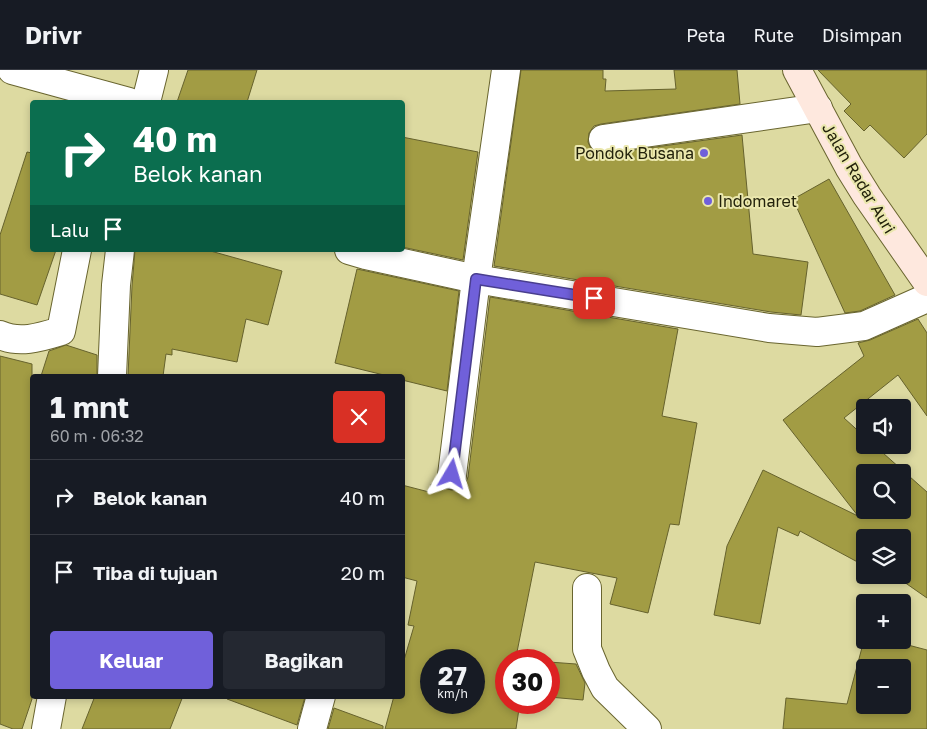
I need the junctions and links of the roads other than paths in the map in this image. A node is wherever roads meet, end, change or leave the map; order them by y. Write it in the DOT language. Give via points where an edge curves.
graph roads {
  1 [pos="12,70"];
  2 [pos="154,70"];
  3 [pos="506,70"];
  4 [pos="797,70"];
  5 [pos="122,100"];
  6 [pos="146,100"];
  7 [pos="818,108"];
  8 [pos="603,139"];
  9 [pos="77,252"];
  10 [pos="120,252"];
  11 [pos="356,252"];
  12 [pos="476,279"];
  13 [pos="927,282"];
  14 [pos="927,298"];
  15 [pos="0,335"];
  16 [pos="112,374"];
  17 [pos="452,474"];
  18 [pos="587,588"];
  19 [pos="51,699"];
  20 [pos="320,699"];
  21 [pos="46,729"];
  22 [pos="312,729"];
  23 [pos="647,729"];
  1 -- 5 [label="street"];
  2 -- 6 [label="street"];
  3 -- 12 [label="street"];
  4 -- 7 [label="main road, Jalan Radar Auri"];
  7 -- 8 [label="street"];
  7 -- 13 [label="main road, Jalan Radar Auri" via="867,196"];
  9 -- 15 [label="street" via="61,331 35,339 8,339"];
  10 -- 16 [label="street"];
  11 -- 12 [label="street"];
  12 -- 14 [label="street" via="770,328 817,332 864,326"];
  12 -- 17 [label="street"];
  18 -- 23 [label="street" via="587,649 596,671 605,688"];
  19 -- 21 [label="street"];
  20 -- 22 [label="street"];
}
